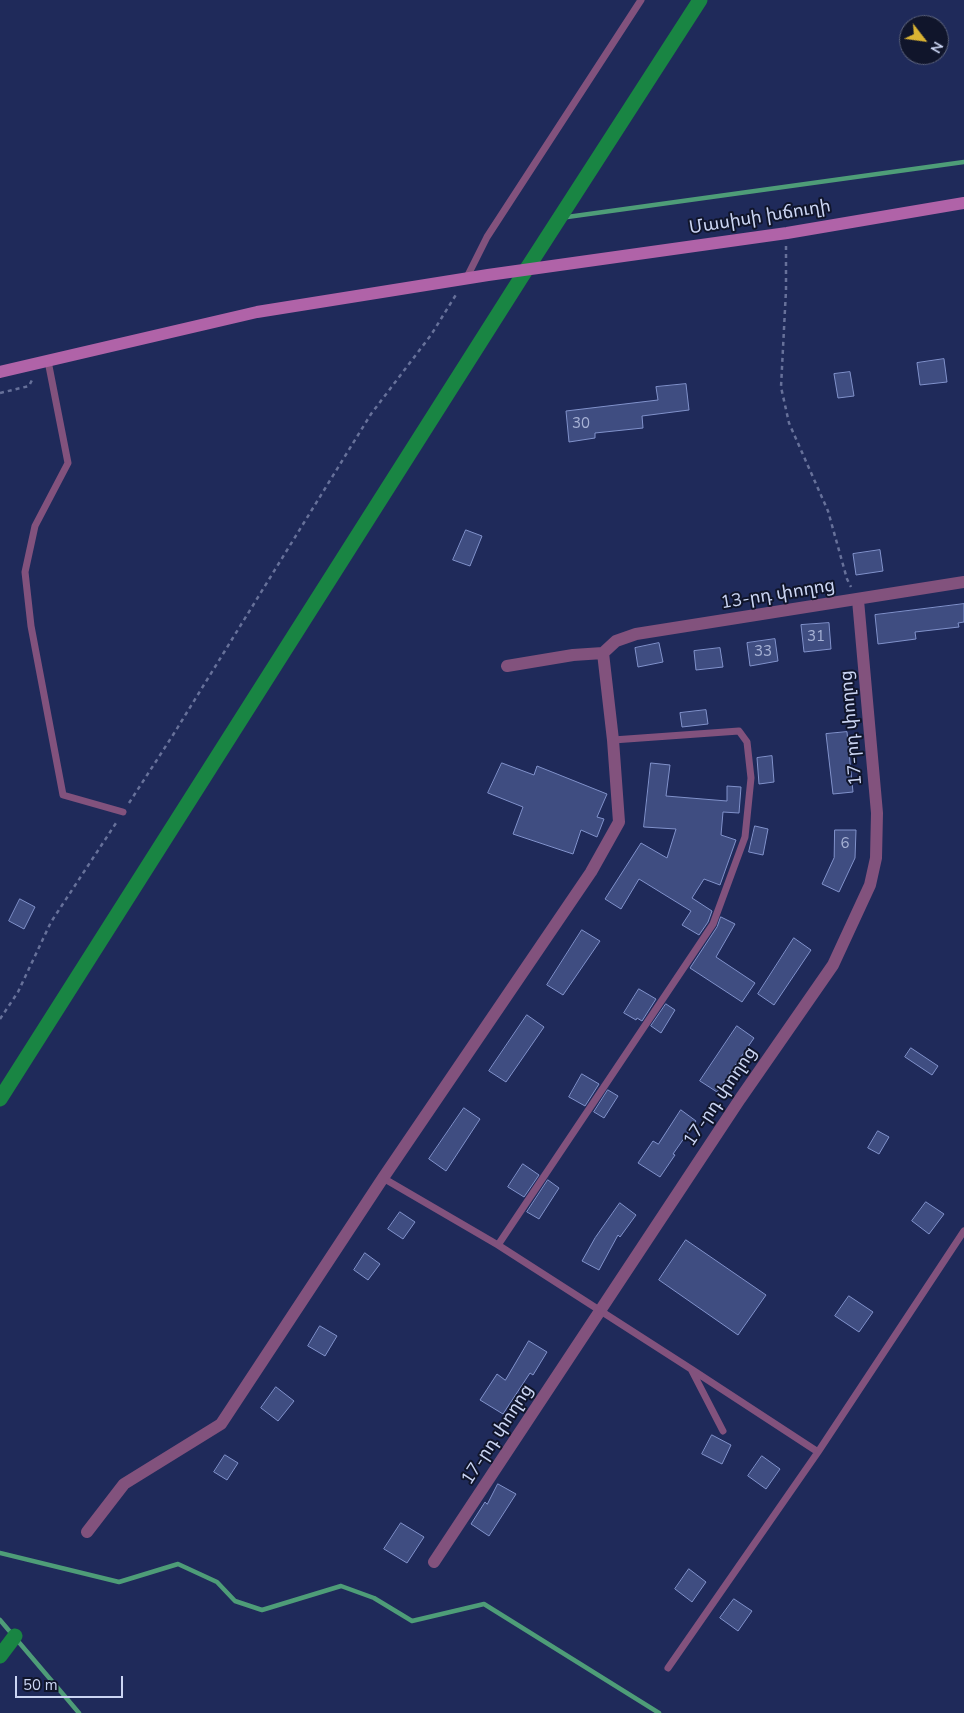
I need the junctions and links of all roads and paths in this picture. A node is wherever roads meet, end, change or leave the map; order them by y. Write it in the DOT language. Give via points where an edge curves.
graph roads {
  1 [pos="641,0"];
  2 [pos="964,204"];
  3 [pos="786,233"];
  4 [pos="466,279"];
  5 [pos="48,361"];
  6 [pos="34,364"];
  7 [pos="0,372"];
  8 [pos="0,393"];
  9 [pos="964,582"];
  10 [pos="858,600"];
  11 [pos="603,653"];
  12 [pos="507,666"];
  13 [pos="613,740"];
  14 [pos="123,812"];
  15 [pos="0,1019"];
  16 [pos="383,1178"];
  17 [pos="964,1231"];
  18 [pos="498,1245"];
  19 [pos="601,1310"];
  20 [pos="691,1369"];
  21 [pos="723,1431"];
  22 [pos="818,1452"];
  23 [pos="87,1532"];
  24 [pos="434,1562"];
  25 [pos="668,1668"];
  1 -- 4 [label="lane" via="487,237"];
  2 -- 3 [label="main road, Մասիսի խճուղի"];
  3 -- 4 [label="main road, Մասիսի խճուղի"];
  3 -- 10 [label="path" via="781,387 789,423 828,511 847,579"];
  4 -- 5 [label="main road, Մասիսի խճուղի" via="257,312"];
  4 -- 14 [label="path" via="431,335 371,414"];
  5 -- 6 [label="main road, Մասիսի խճուղի"];
  5 -- 14 [label="lane" via="68,463 35,526 25,572 31,626 62,795"];
  6 -- 7 [label="main road, Մասիսի խճուղի"];
  6 -- 8 [label="path" via="29,386"];
  9 -- 10 [label="street, 13-րդ փողոց"];
  10 -- 11 [label="street, 13-րդ փողոց" via="636,634 616,641"];
  10 -- 19 [label="street, 17-րդ փողոց" via="877,812 876,858 870,885 833,966 740,1099"];
  11 -- 12 [label="street"];
  11 -- 13 [label="street"];
  13 -- 16 [label="street" via="619,822 591,872"];
  13 -- 18 [label="lane" via="739,731 747,742 751,778 745,838 713,924"];
  14 -- 15 [label="path" via="51,922 18,992"];
  16 -- 18 [label="lane"];
  16 -- 23 [label="street" via="221,1424 124,1484"];
  17 -- 22 [label="lane"];
  18 -- 19 [label="lane"];
  19 -- 20 [label="lane"];
  19 -- 24 [label="street, 17-րդ փողոց"];
  20 -- 21 [label="lane"];
  20 -- 22 [label="lane"];
  22 -- 25 [label="lane"];
}
